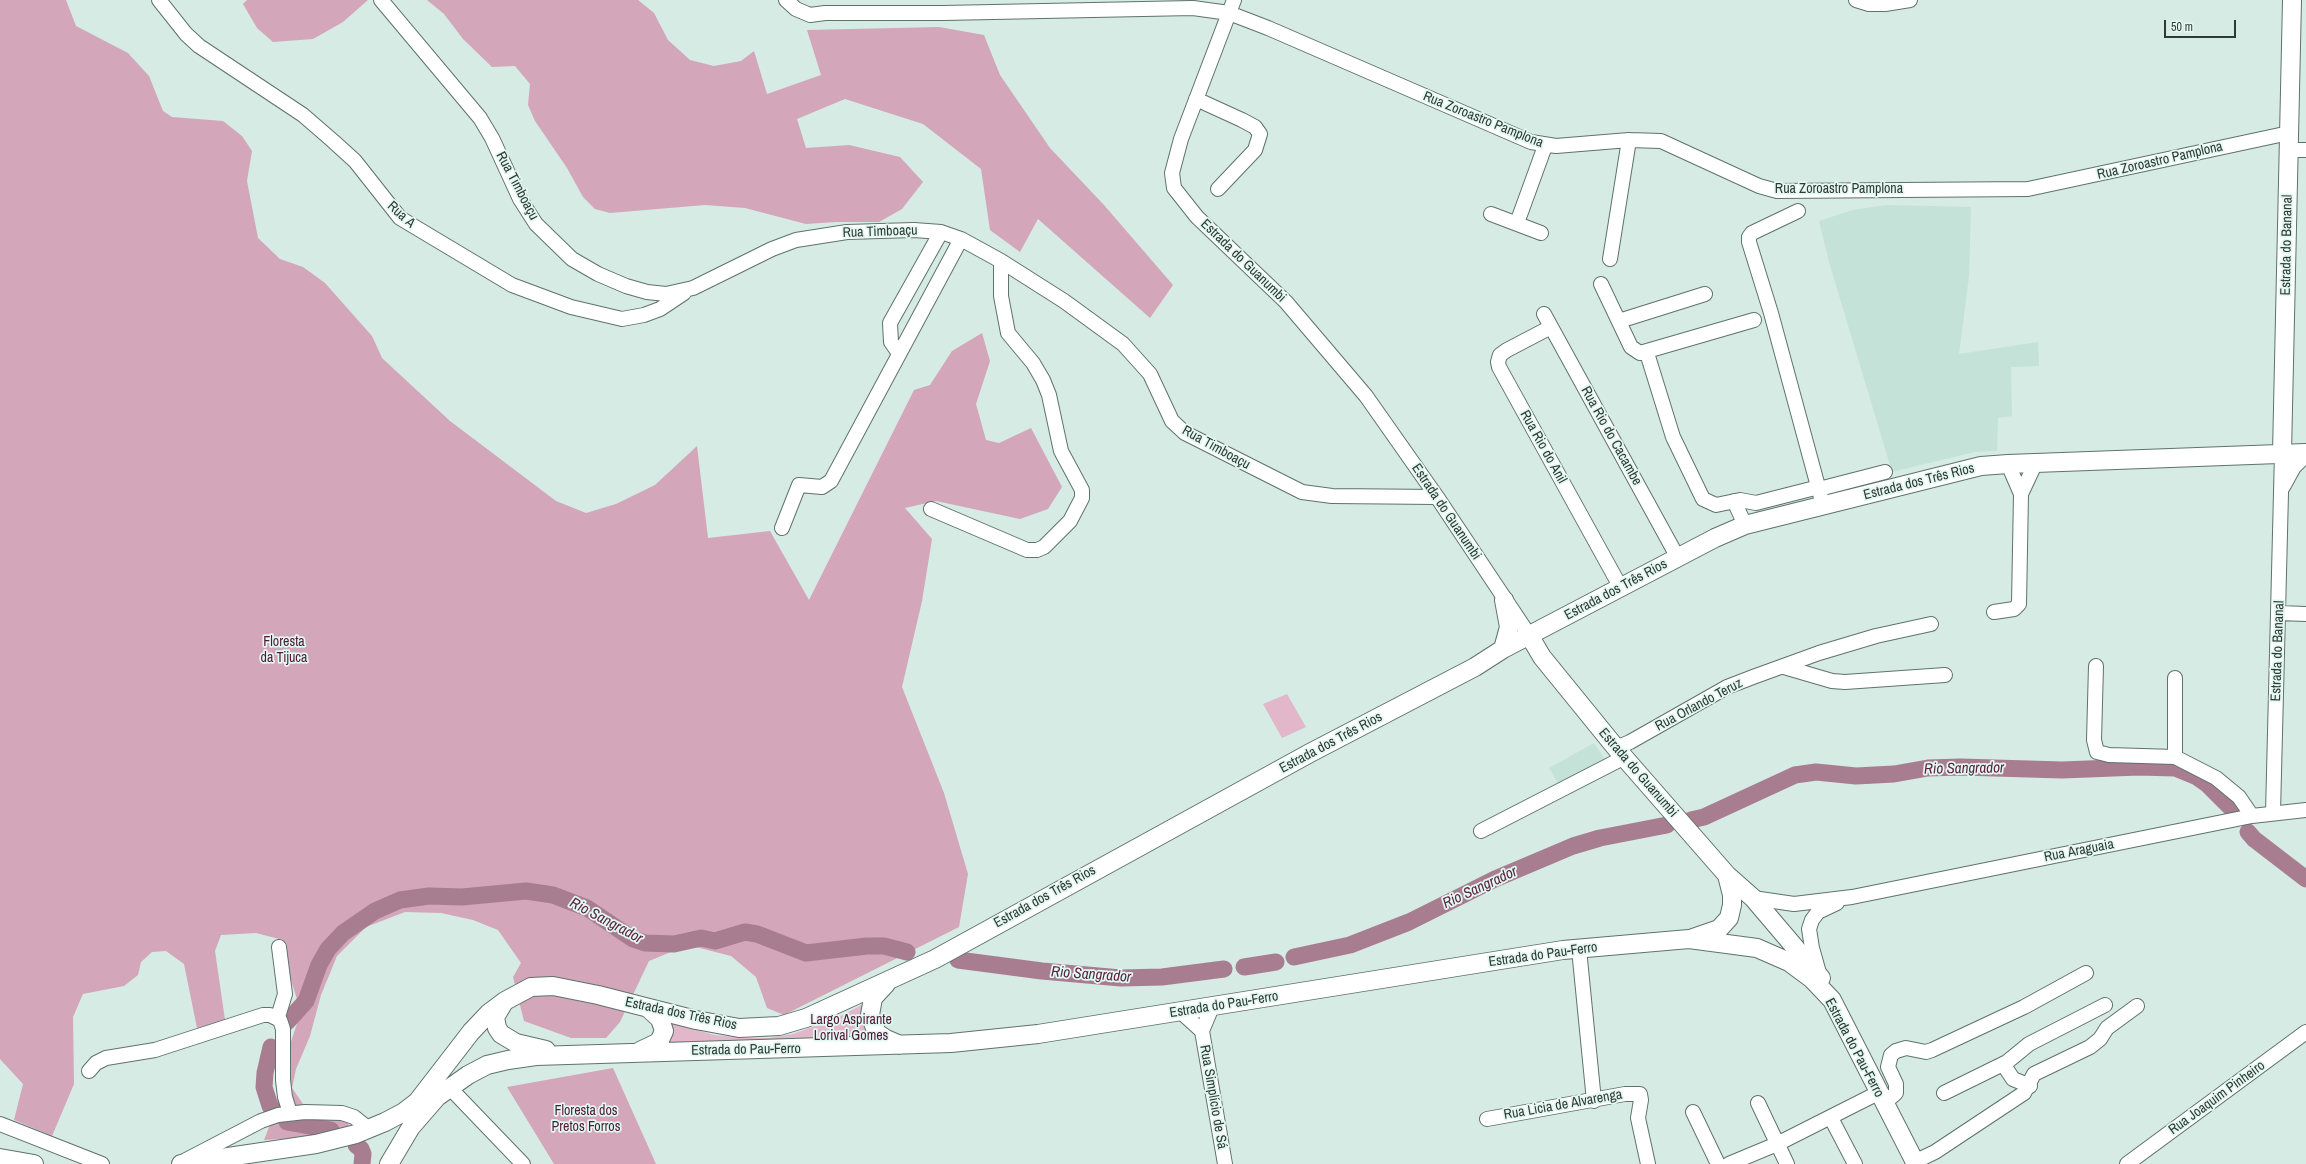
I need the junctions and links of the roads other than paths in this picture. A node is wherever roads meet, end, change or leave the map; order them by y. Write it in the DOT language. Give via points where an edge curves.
graph roads {
  1 [pos="159,0"];
  2 [pos="381,0"];
  3 [pos="786,0"];
  4 [pos="1234,0"];
  5 [pos="1856,0"];
  6 [pos="1910,0"];
  7 [pos="2292,0"];
  8 [pos="944,6"];
  9 [pos="1228,13"];
  10 [pos="1196,100"];
  11 [pos="1629,140"];
  12 [pos="2295,144"];
  13 [pos="1545,146"];
  14 [pos="1218,189"];
  15 [pos="1798,211"];
  16 [pos="1491,214"];
  17 [pos="1517,223"];
  18 [pos="941,232"];
  19 [pos="1541,233"];
  20 [pos="961,239"];
  21 [pos="1610,259"];
  22 [pos="1001,260"];
  23 [pos="1601,284"];
  24 [pos="693,288"];
  25 [pos="1705,294"];
  26 [pos="1544,314"];
  27 [pos="1754,320"];
  28 [pos="1618,321"];
  29 [pos="1551,327"];
  30 [pos="898,352"];
  31 [pos="1647,352"];
  32 [pos="2282,453"];
  33 [pos="2306,454"];
  34 [pos="2036,462"];
  35 [pos="2008,464"];
  36 [pos="1885,472"];
  37 [pos="2282,490"];
  38 [pos="1818,494"];
  39 [pos="2021,494"];
  40 [pos="1437,496"];
  41 [pos="1734,501"];
  42 [pos="931,509"];
  43 [pos="1745,525"];
  44 [pos="782,528"];
  45 [pos="1678,558"];
  46 [pos="1622,588"];
  47 [pos="1504,600"];
  48 [pos="1994,612"];
  49 [pos="2279,613"];
  50 [pos="2306,614"];
  51 [pos="1569,615"];
  52 [pos="1931,624"];
  53 [pos="1529,635"];
  54 [pos="1500,651"];
  55 [pos="1542,657"];
  56 [pos="2096,666"];
  57 [pos="1784,667"];
  58 [pos="1945,675"];
  59 [pos="2175,678"];
  60 [pos="1620,752"];
  61 [pos="2175,757"];
  62 [pos="2306,810"];
  63 [pos="2273,813"];
  64 [pos="2252,816"];
  65 [pos="1481,831"];
  66 [pos="1727,875"];
  67 [pos="1852,897"];
  68 [pos="1753,898"];
  69 [pos="1689,939"];
  70 [pos="279,947"];
  71 [pos="1579,949"];
  72 [pos="1819,973"];
  73 [pos="2086,973"];
  74 [pos="890,981"];
  75 [pos="1832,1000"];
  76 [pos="505,1001"];
  77 [pos="2105,1005"];
  78 [pos="2137,1006"];
  79 [pos="1212,1007"];
  80 [pos="648,1008"];
  81 [pos="1181,1012"];
  82 [pos="278,1017"];
  83 [pos="1202,1031"];
  84 [pos="2306,1032"];
  85 [pos="903,1046"];
  86 [pos="636,1053"];
  87 [pos="571,1054"];
  88 [pos="2003,1064"];
  89 [pos="89,1071"];
  90 [pos="2030,1086"];
  91 [pos="449,1087"];
  92 [pos="1944,1094"];
  93 [pos="1881,1098"];
  94 [pos="1594,1101"];
  95 [pos="1758,1103"];
  96 [pos="422,1105"];
  97 [pos="1693,1112"];
  98 [pos="290,1113"];
  99 [pos="1487,1118"];
  100 [pos="1831,1118"];
  101 [pos="0,1124"];
  102 [pos="370,1129"];
  103 [pos="1777,1144"];
  104 [pos="0,1158"];
  105 [pos="393,1162"];
  106 [pos="1915,1163"];
  107 [pos="34,1164"];
  108 [pos="102,1164"];
  109 [pos="180,1164"];
  110 [pos="523,1164"];
  111 [pos="1225,1164"];
  112 [pos="1648,1164"];
  113 [pos="1718,1164"];
  114 [pos="1729,1164"];
  115 [pos="1788,1164"];
  116 [pos="1854,1164"];
  117 [pos="2127,1164"];
  1 -- 24 [label="street, Rua A" via="199,46 303,115 333,141 355,161 400,218 512,285 571,307 622,319 644,316"];
  2 -- 24 [label="street, Rua Timboaçu" via="480,118 520,199 536,224 572,260 626,286 666,294"];
  3 -- 8 [label="street" via="796,9 810,15"];
  4 -- 9 [label="street, Estrada do Guanumbi"];
  5 -- 6 [label="street" via="1869,4 1885,4"];
  7 -- 12 [label="main road, Estrada do Bananal"];
  8 -- 9 [label="street" via="1193,8"];
  9 -- 10 [label="street, Estrada do Guanumbi"];
  9 -- 13 [label="street, Rua Zoroastro Pamplona"];
  10 -- 14 [label="street" via="1249,123 1260,134 1255,150"];
  10 -- 40 [label="street, Estrada do Guanumbi" via="1181,139 1172,173 1174,188 1197,216 1286,302 1311,330 1366,396"];
  11 -- 12 [label="street, Rua Zoroastro Pamplona" via="1661,141 1759,186 1795,192 2028,189"];
  11 -- 13 [label="street, Rua Zoroastro Pamplona"];
  11 -- 21 [label="street"];
  12 -- 32 [label="main road, Estrada do Bananal"];
  13 -- 17 [label="street"];
  15 -- 38 [label="street" via="1752,233 1749,242 1771,313"];
  16 -- 17 [label="street"];
  17 -- 19 [label="street"];
  18 -- 20 [label="street, Rua Timboaçu"];
  18 -- 24 [label="street, Rua Timboaçu" via="847,232 796,240"];
  18 -- 30 [label="street" via="890,323 890,342"];
  20 -- 22 [label="street, Rua Timboaçu"];
  20 -- 30 [label="street"];
  22 -- 40 [label="street, Rua Timboaçu" via="1123,344 1150,374 1172,421 1185,433 1302,492 1332,496"];
  22 -- 42 [label="street" via="1001,296 1008,333 1033,363 1043,380 1061,451 1082,490 1082,498 1070,521 1044,547 1037,550 1026,550"];
  23 -- 28 [label="street"];
  25 -- 28 [label="street"];
  26 -- 29 [label="street, Rua Rio do Cacambe"];
  27 -- 31 [label="street"];
  28 -- 31 [label="street" via="1631,347 1640,353"];
  29 -- 45 [label="street, Rua Rio do Cacambe"];
  29 -- 46 [label="street, Rua Rio do Anil" via="1500,355 1499,367"];
  30 -- 44 [label="street" via="831,481 822,487 799,485"];
  31 -- 41 [label="street" via="1673,437 1703,499 1716,505"];
  32 -- 33 [label="main road, Estrada dos Três Rios"];
  32 -- 34 [label="main road, Estrada dos Três Rios"];
  32 -- 37 [label="street, Estrada do Bananal"];
  33 -- 37 [label="street, Estrada do Bananal" via="2294,467"];
  34 -- 35 [label="main road, Estrada dos Três Rios"];
  34 -- 39 [label="street"];
  35 -- 38 [label="main road, Estrada dos Três Rios" via="1981,466"];
  35 -- 39 [label="street"];
  36 -- 38 [label="street"];
  37 -- 49 [label="street, Estrada do Bananal"];
  38 -- 41 [label="street" via="1756,503"];
  38 -- 43 [label="main road, Estrada dos Três Rios"];
  39 -- 48 [label="street" via="2019,604 2014,609"];
  40 -- 47 [label="street, Estrada do Guanumbi"];
  41 -- 43 [label="street"];
  43 -- 45 [label="main road, Estrada dos Três Rios"];
  45 -- 46 [label="main road, Estrada dos Três Rios"];
  46 -- 51 [label="main road, Estrada dos Três Rios"];
  47 -- 53 [label="street, Estrada do Guanumbi"];
  47 -- 54 [label="main road" via="1509,627"];
  49 -- 50 [label="street"];
  49 -- 63 [label="street, Estrada do Bananal"];
  51 -- 53 [label="main road, Estrada dos Três Rios"];
  51 -- 55 [label="main road" via="1547,637"];
  52 -- 57 [label="street, Rua Orlando Teruz" via="1876,636 1819,653"];
  53 -- 54 [label="main road, Estrada dos Três Rios"];
  53 -- 55 [label="main road, Estrada do Guanumbi"];
  54 -- 55 [label="main road" via="1532,652"];
  54 -- 74 [label="main road, Estrada dos Três Rios" via="935,959"];
  55 -- 60 [label="main road, Estrada do Guanumbi"];
  56 -- 61 [label="street" via="2096,752 2109,756"];
  57 -- 58 [label="street" via="1832,681 1845,682"];
  57 -- 60 [label="street, Rua Orlando Teruz" via="1727,688 1630,742"];
  59 -- 61 [label="street"];
  60 -- 65 [label="street, Rua Orlando Teruz"];
  60 -- 66 [label="main road, Estrada do Guanumbi"];
  61 -- 64 [label="street" via="2216,778 2239,797"];
  62 -- 63 [label="street, Rua Araguaia"];
  63 -- 64 [label="street, Rua Araguaia"];
  64 -- 67 [label="street, Rua Araguaia"];
  66 -- 68 [label="main road, Estrada do Guanumbi"];
  66 -- 69 [label="main road" via="1732,905 1729,918 1725,924 1712,932"];
  67 -- 68 [label="street, Rua Araguaia" via="1794,904"];
  67 -- 72 [label="street, Rua Araguaia" via="1818,912 1812,920 1810,937"];
  68 -- 72 [label="main road, Estrada do Guanumbi"];
  69 -- 71 [label="main road, Estrada do Pau-Ferro"];
  69 -- 75 [label="main road, Estrada do Pau-Ferro" via="1744,946 1770,953 1803,971"];
  70 -- 82 [label="street" via="285,994"];
  71 -- 79 [label="main road, Estrada do Pau-Ferro"];
  71 -- 94 [label="street"];
  72 -- 75 [label="main road, Estrada do Guanumbi"];
  73 -- 93 [label="street" via="2024,1007 1932,1050 1926,1052 1906,1048 1896,1051 1891,1055 1888,1067 1896,1084 1896,1092"];
  74 -- 80 [label="main road, Estrada dos Três Rios" via="806,1018 771,1027 733,1027"];
  74 -- 85 [label="main road" via="873,998 870,1015 874,1029 881,1037"];
  75 -- 93 [label="main road, Estrada do Pau-Ferro"];
  76 -- 80 [label="main road, Estrada dos Três Rios" via="531,987 545,986 598,995"];
  76 -- 87 [label="main road" via="495,1017 501,1034 516,1043"];
  76 -- 96 [label="main road, Estrada dos Três Rios" via="471,1032"];
  77 -- 88 [label="street" via="2029,1044"];
  78 -- 90 [label="street" via="2107,1028 2100,1039 2090,1047 2034,1074 2030,1079"];
  79 -- 81 [label="main road, Estrada do Pau-Ferro"];
  79 -- 83 [label="street, Rua Simplício de Sá"];
  80 -- 86 [label="main road" via="660,1019 663,1037 659,1042"];
  81 -- 83 [label="street, Rua Simplício de Sá"];
  81 -- 85 [label="main road, Estrada do Pau-Ferro" via="1038,1034"];
  82 -- 89 [label="street" via="263,1015 155,1050 106,1058 96,1063"];
  82 -- 98 [label="street" via="283,1029 283,1080"];
  83 -- 111 [label="street, Rua Simplício de Sá"];
  84 -- 117 [label="street, Rua Joaquim Pinheiro"];
  85 -- 86 [label="main road, Estrada do Pau-Ferro"];
  86 -- 87 [label="main road, Estrada do Pau-Ferro"];
  87 -- 91 [label="main road, Estrada do Pau-Ferro" via="536,1056 487,1065"];
  88 -- 90 [label="street" via="2013,1078"];
  88 -- 92 [label="street"];
  90 -- 106 [label="street" via="2024,1093"];
  91 -- 96 [label="main road, Estrada do Pau-Ferro"];
  91 -- 110 [label="street"];
  93 -- 100 [label="street"];
  93 -- 106 [label="main road, Estrada do Pau-Ferro"];
  94 -- 99 [label="street, Rua Licia de Alvarenga"];
  94 -- 112 [label="street, Rua Licia de Alvarenga" via="1625,1094 1640,1094 1642,1100 1638,1118"];
  95 -- 103 [label="street"];
  96 -- 102 [label="main road"];
  96 -- 105 [label="main road, Estrada dos Três Rios"];
  97 -- 113 [label="street"];
  98 -- 102 [label="street" via="342,1112"];
  98 -- 109 [label="street" via="260,1121"];
  100 -- 103 [label="street"];
  100 -- 116 [label="street"];
  101 -- 108 [label="street"];
  102 -- 109 [label="main road" via="316,1144"];
  103 -- 114 [label="street"];
  103 -- 115 [label="street"];
  104 -- 107 [label="main road"];
}
